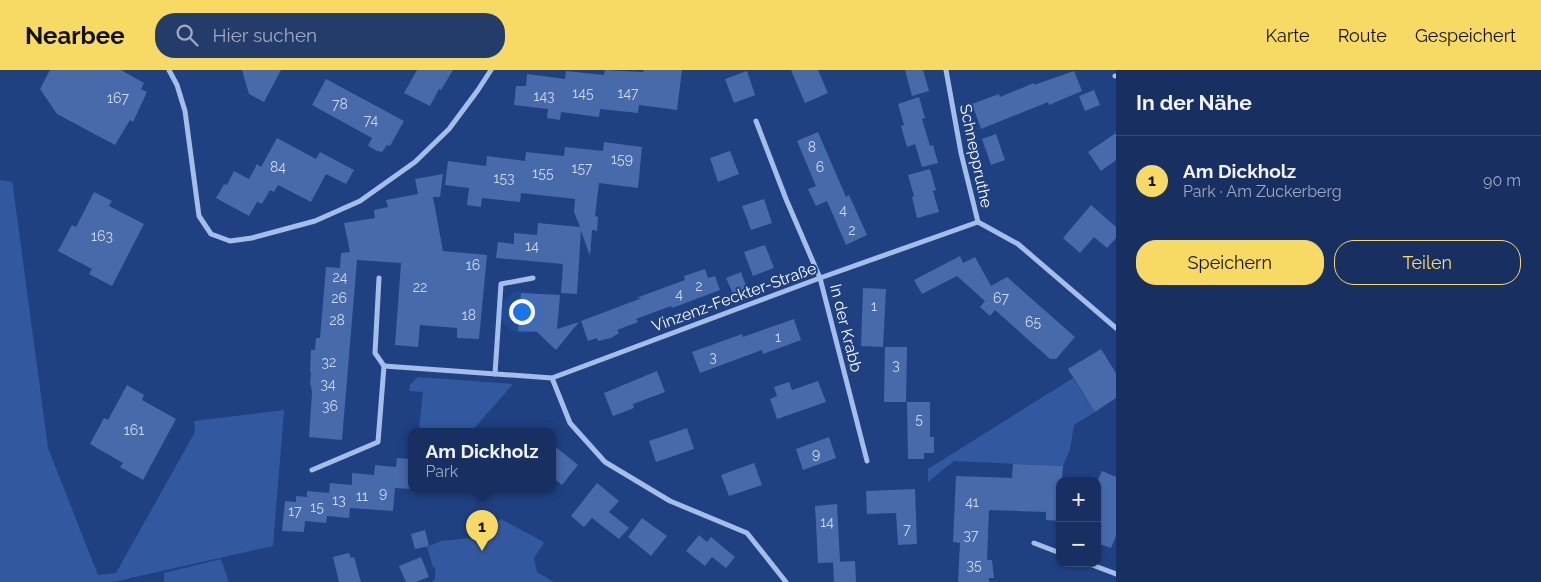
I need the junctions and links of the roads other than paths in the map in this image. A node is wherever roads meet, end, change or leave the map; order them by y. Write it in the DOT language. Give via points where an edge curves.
graph roads {
  1 [pos="169,70"];
  2 [pos="490,70"];
  3 [pos="946,70"];
  4 [pos="756,121"];
  5 [pos="978,222"];
  6 [pos="380,278"];
  7 [pos="533,278"];
  8 [pos="820,278"];
  9 [pos="1116,328"];
  10 [pos="384,366"];
  11 [pos="495,374"];
  12 [pos="552,378"];
  13 [pos="867,461"];
  14 [pos="312,470"];
  15 [pos="1034,543"];
  16 [pos="1056,551"];
  17 [pos="1098,567"];
  18 [pos="1116,574"];
  19 [pos="786,582"];
  1 -- 2 [label="street" via="186,111 199,216 212,234 230,241 315,221 360,201 415,162 449,129"];
  3 -- 5 [label="street, Schneppruthe"];
  4 -- 8 [label="street, In der Krabb"];
  5 -- 8 [label="street, Vinzenz-Feckter-Straße"];
  5 -- 9 [label="street, Schneppruthe" via="1018,244"];
  6 -- 10 [label="street" via="375,353"];
  7 -- 11 [label="street" via="501,284"];
  8 -- 12 [label="street, Vinzenz-Feckter-Straße"];
  8 -- 13 [label="street, In der Krabb"];
  10 -- 11 [label="street, Vinzenz-Feckter-Straße"];
  10 -- 14 [label="street" via="378,442"];
  11 -- 12 [label="street, Vinzenz-Feckter-Straße"];
  12 -- 19 [label="street" via="570,423 605,462 670,501 747,533"];
  15 -- 16 [label="street"];
  17 -- 18 [label="street"];
}
